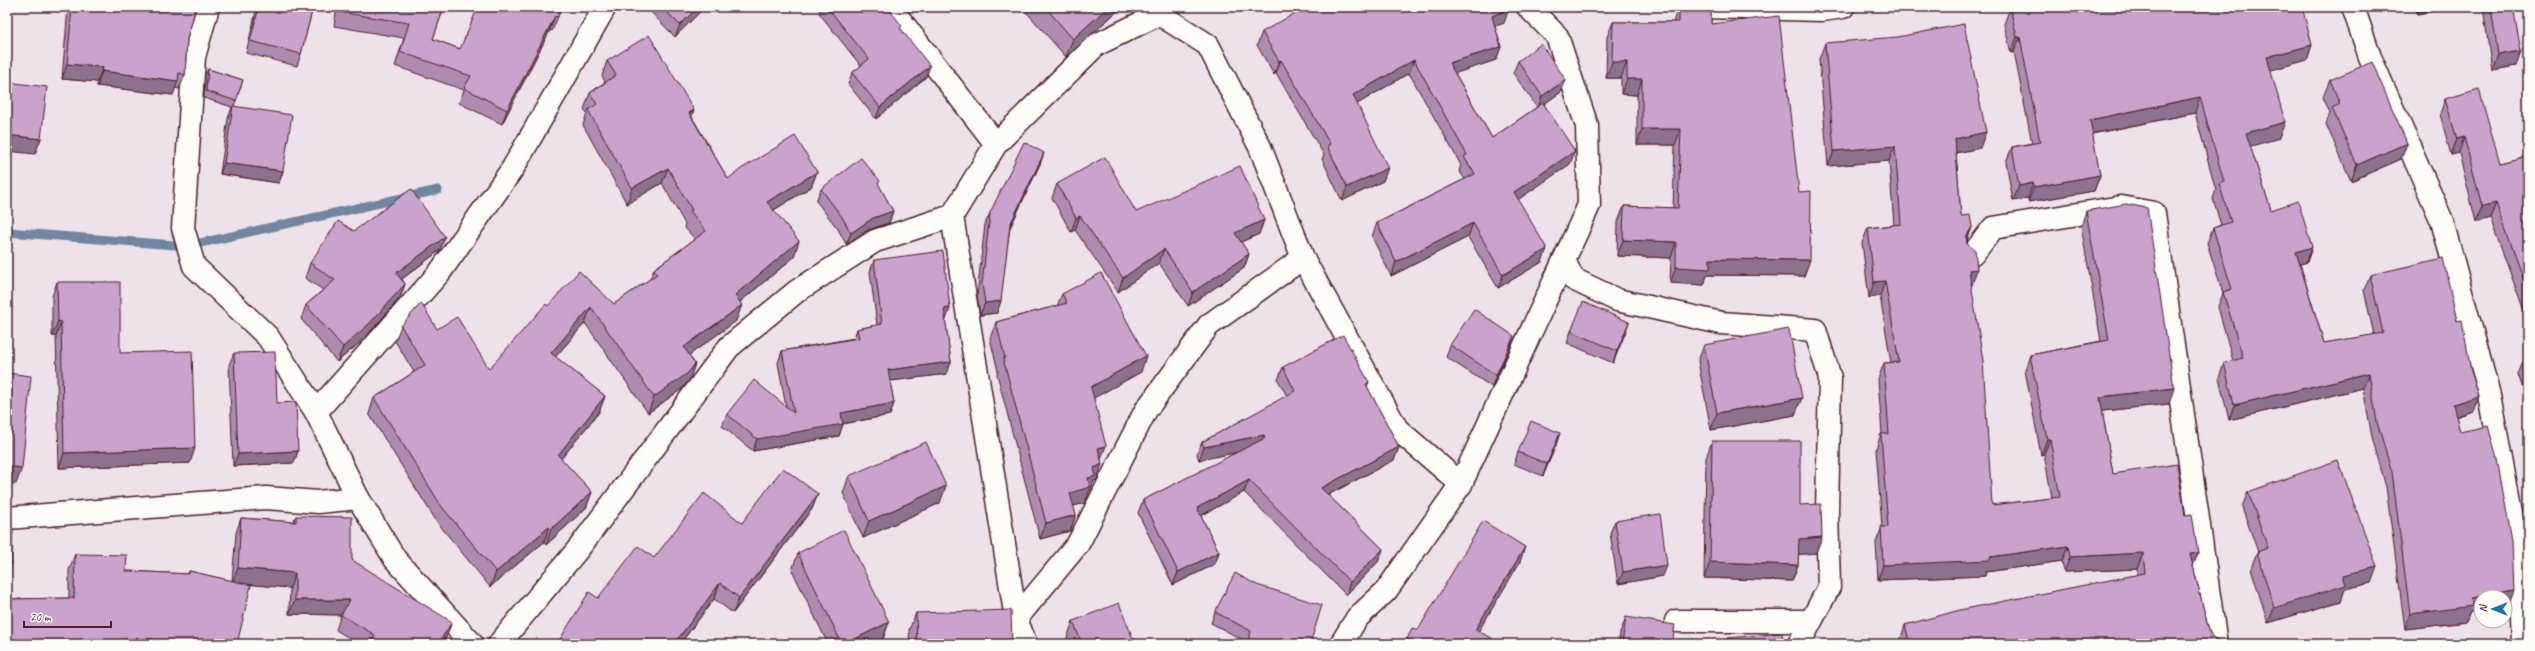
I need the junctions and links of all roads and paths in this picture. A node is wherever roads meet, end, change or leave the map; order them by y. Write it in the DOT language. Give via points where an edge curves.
graph roads {
  1 [pos="208,7"];
  2 [pos="605,7"];
  3 [pos="890,7"];
  4 [pos="1528,7"];
  5 [pos="1702,7"];
  6 [pos="1843,7"];
  7 [pos="2353,7"];
  8 [pos="996,144"];
  9 [pos="952,216"];
  10 [pos="1973,254"];
  11 [pos="1303,258"];
  12 [pos="1564,260"];
  13 [pos="316,412"];
  14 [pos="1461,484"];
  15 [pos="358,498"];
  16 [pos="7,518"];
  17 [pos="2524,594"];
  18 [pos="1016,619"];
  19 [pos="1811,621"];
  20 [pos="1676,622"];
  21 [pos="472,644"];
  22 [pos="499,644"];
  23 [pos="1026,644"];
  24 [pos="1341,644"];
  25 [pos="1799,644"];
  26 [pos="2216,644"];
  27 [pos="2522,644"];
  1 -- 13 [label="street" via="194,57 183,228 194,266 268,337"];
  2 -- 13 [label="street" via="514,168 440,272"];
  3 -- 8 [label="street"];
  4 -- 12 [label="street" via="1557,36 1587,126 1589,205"];
  5 -- 6 [label="street" via="1822,10"];
  7 -- 17 [label="street" via="2370,57 2442,221 2489,395"];
  8 -- 9 [label="street"];
  8 -- 11 [label="street" via="1096,45 1159,14 1208,45 1260,147"];
  9 -- 18 [label="street"];
  9 -- 22 [label="street" via="875,241 797,291 730,347 579,548"];
  10 -- 26 [label="street" via="1993,228 2121,207 2154,213"];
  11 -- 14 [label="street" via="1397,429"];
  11 -- 18 [label="street" via="1209,325 1146,410 1078,544"];
  12 -- 14 [label="street"];
  12 -- 19 [label="street" via="1573,279 1617,300 1721,324 1815,330 1830,378 1827,511 1829,588"];
  13 -- 15 [label="street"];
  14 -- 24 [label="street" via="1386,591 1357,618"];
  15 -- 16 [label="street" via="318,502 266,498"];
  15 -- 21 [label="street" via="395,559"];
  17 -- 27 [label="street"];
  18 -- 23 [label="street"];
  19 -- 20 [label="street"];
  19 -- 25 [label="street"];
}
